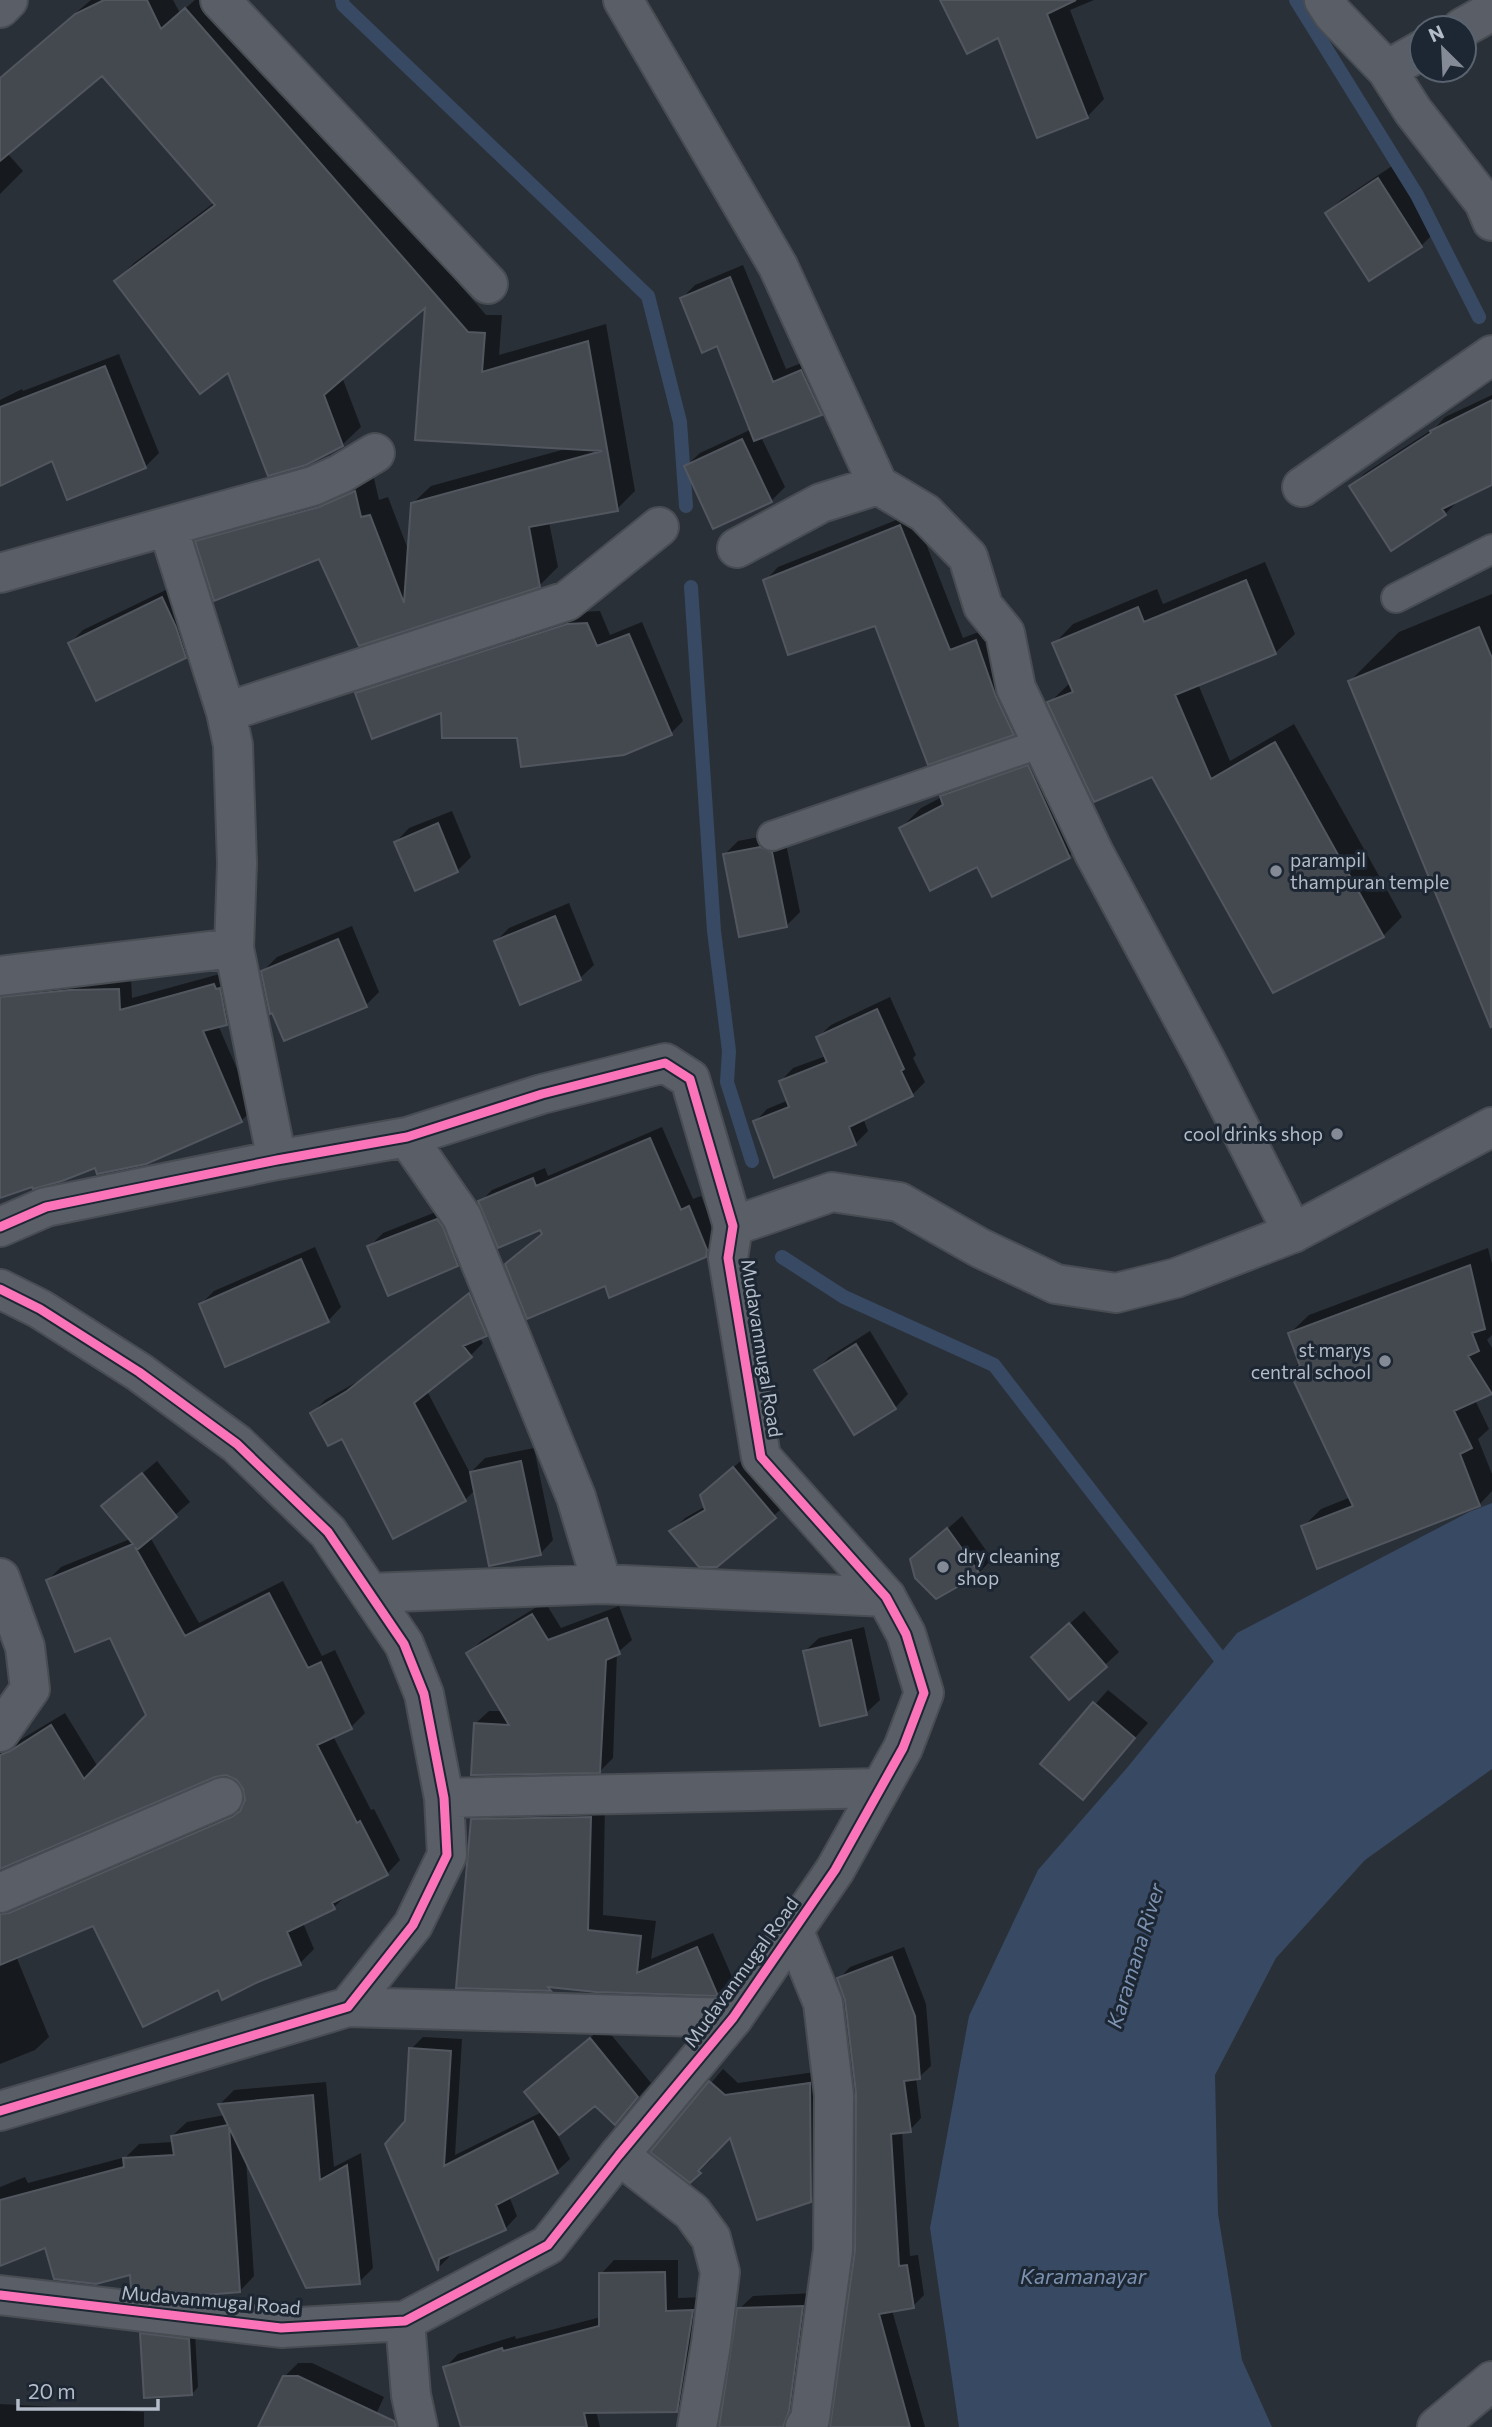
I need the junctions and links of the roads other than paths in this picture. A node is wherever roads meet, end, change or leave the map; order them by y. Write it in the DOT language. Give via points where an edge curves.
graph roads {
  1 [pos="8,0"];
  2 [pos="220,0"];
  3 [pos="623,0"];
  4 [pos="1324,0"];
  5 [pos="0,8"];
  6 [pos="1408,58"];
  7 [pos="1387,70"];
  8 [pos="1492,221"];
  9 [pos="488,284"];
  10 [pos="1492,355"];
  11 [pos="374,453"];
  12 [pos="878,485"];
  13 [pos="1302,487"];
  14 [pos="168,527"];
  15 [pos="659,527"];
  16 [pos="737,548"];
  17 [pos="1492,549"];
  18 [pos="0,572"];
  19 [pos="1396,598"];
  20 [pos="226,712"];
  21 [pos="1042,743"];
  22 [pos="772,836"];
  23 [pos="234,948"];
  24 [pos="0,976"];
  25 [pos="1492,1127"];
  26 [pos="407,1137"];
  27 [pos="277,1160"];
  28 [pos="733,1226"];
  29 [pos="0,1227"];
  30 [pos="1293,1233"];
  31 [pos="0,1289"];
  32 [pos="0,1578"];
  33 [pos="602,1584"];
  34 [pos="370,1593"];
  35 [pos="886,1597"];
  36 [pos="0,1732"];
  37 [pos="880,1788"];
  38 [pos="223,1797"];
  39 [pos="444,1798"];
  40 [pos="0,1892"];
  41 [pos="793,1929"];
  42 [pos="348,2007"];
  43 [pos="733,2018"];
  44 [pos="0,2111"];
  45 [pos="619,2155"];
  46 [pos="0,2295"];
  47 [pos="405,2321"];
  48 [pos="1492,2381"];
  49 [pos="418,2427"];
  50 [pos="696,2427"];
  51 [pos="805,2427"];
  52 [pos="1437,2427"];
  1 -- 5 [label="street"];
  2 -- 9 [label="street"];
  3 -- 12 [label="street" via="778,266"];
  4 -- 7 [label="street"];
  6 -- 7 [label="street"];
  7 -- 8 [label="street" via="1484,202"];
  10 -- 13 [label="street"];
  11 -- 14 [label="street" via="313,486"];
  12 -- 16 [label="street" via="821,503"];
  12 -- 21 [label="street" via="925,513 968,557 983,606 1004,633 1016,688"];
  14 -- 18 [label="street"];
  14 -- 20 [label="street"];
  15 -- 20 [label="street" via="567,601"];
  17 -- 19 [label="lane"];
  20 -- 23 [label="street" via="233,745 237,863"];
  21 -- 22 [label="lane"];
  21 -- 30 [label="street" via="1094,853"];
  23 -- 24 [label="street"];
  23 -- 27 [label="street"];
  25 -- 30 [label="street"];
  26 -- 27 [label="street"];
  26 -- 28 [label="street" via="542,1094 665,1063 690,1079"];
  26 -- 33 [label="street" via="462,1217 576,1497"];
  27 -- 29 [label="street" via="46,1207"];
  28 -- 30 [label="street" via="832,1192 899,1202 1056,1284 1116,1293 1176,1278"];
  28 -- 35 [label="street, Mudavanmugal Road" via="728,1258 761,1457"];
  31 -- 34 [label="street" via="139,1372 237,1444 328,1532"];
  32 -- 36 [label="street" via="25,1647 30,1689"];
  33 -- 34 [label="street"];
  33 -- 35 [label="street"];
  34 -- 39 [label="street" via="404,1644 424,1694"];
  35 -- 37 [label="street, Mudavanmugal Road" via="906,1634 924,1693 903,1748"];
  37 -- 39 [label="street"];
  37 -- 41 [label="street, Mudavanmugal Road" via="835,1870"];
  38 -- 40 [label="street"];
  39 -- 42 [label="street" via="447,1856 413,1925"];
  41 -- 43 [label="street, Mudavanmugal Road"];
  41 -- 51 [label="street" via="823,2003 834,2095 833,2250 810,2419"];
  42 -- 43 [label="street"];
  42 -- 44 [label="street"];
  43 -- 45 [label="street, Mudavanmugal Road"];
  45 -- 47 [label="street, Mudavanmugal Road" via="548,2245"];
  45 -- 50 [label="street" via="692,2212 711,2238 720,2272"];
  46 -- 47 [label="street, Mudavanmugal Road" via="281,2328"];
  47 -- 49 [label="street"];
  48 -- 52 [label="street"];
}
